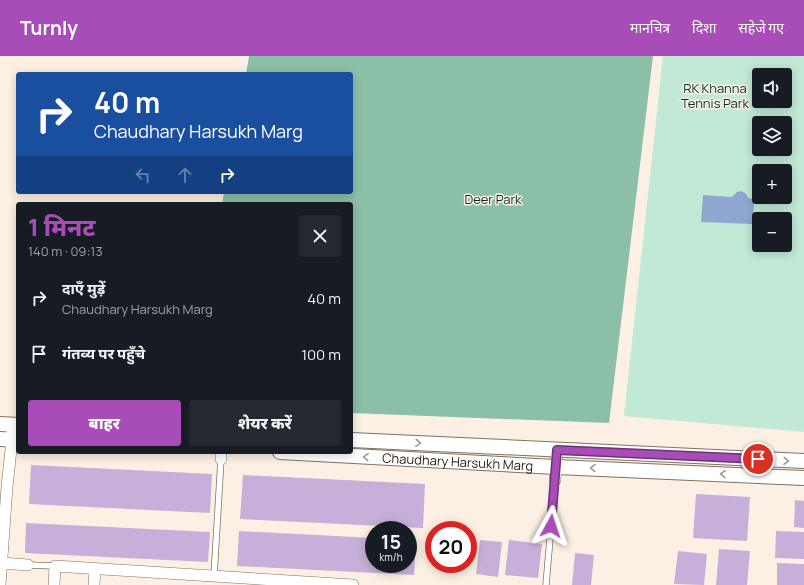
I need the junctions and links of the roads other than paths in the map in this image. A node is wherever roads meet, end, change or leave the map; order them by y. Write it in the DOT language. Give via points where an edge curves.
graph roads {
  1 [pos="10,424"];
  2 [pos="10,440"];
  3 [pos="353,440"];
  4 [pos="557,450"];
  5 [pos="306,454"];
  6 [pos="221,456"];
  7 [pos="804,461"];
  8 [pos="555,473"];
  9 [pos="804,478"];
  10 [pos="1,563"];
  11 [pos="28,564"];
  12 [pos="56,566"];
  13 [pos="94,568"];
  14 [pos="214,576"];
  15 [pos="335,584"];
  16 [pos="0,585"];
  17 [pos="54,585"];
  18 [pos="94,585"];
  19 [pos="353,585"];
  20 [pos="546,585"];
  1 -- 2 [label="street"];
  2 -- 10 [label="street"];
  3 -- 4 [label="street, Chaudhary Harsukh Marg, one-way"];
  4 -- 7 [label="street, Chaudhary Harsukh Marg, one-way"];
  4 -- 8 [label="street"];
  8 -- 5 [label="street, Chaudhary Harsukh Marg, one-way"];
  6 -- 14 [label="lane"];
  9 -- 8 [label="street, Chaudhary Harsukh Marg, one-way"];
  8 -- 20 [label="lane"];
  10 -- 11 [label="street"];
  10 -- 16 [label="street"];
  11 -- 12 [label="lane"];
  12 -- 13 [label="street"];
  12 -- 17 [label="street"];
  13 -- 14 [label="street"];
  13 -- 18 [label="street"];
  14 -- 15 [label="street"];
  15 -- 19 [label="street"];
}
